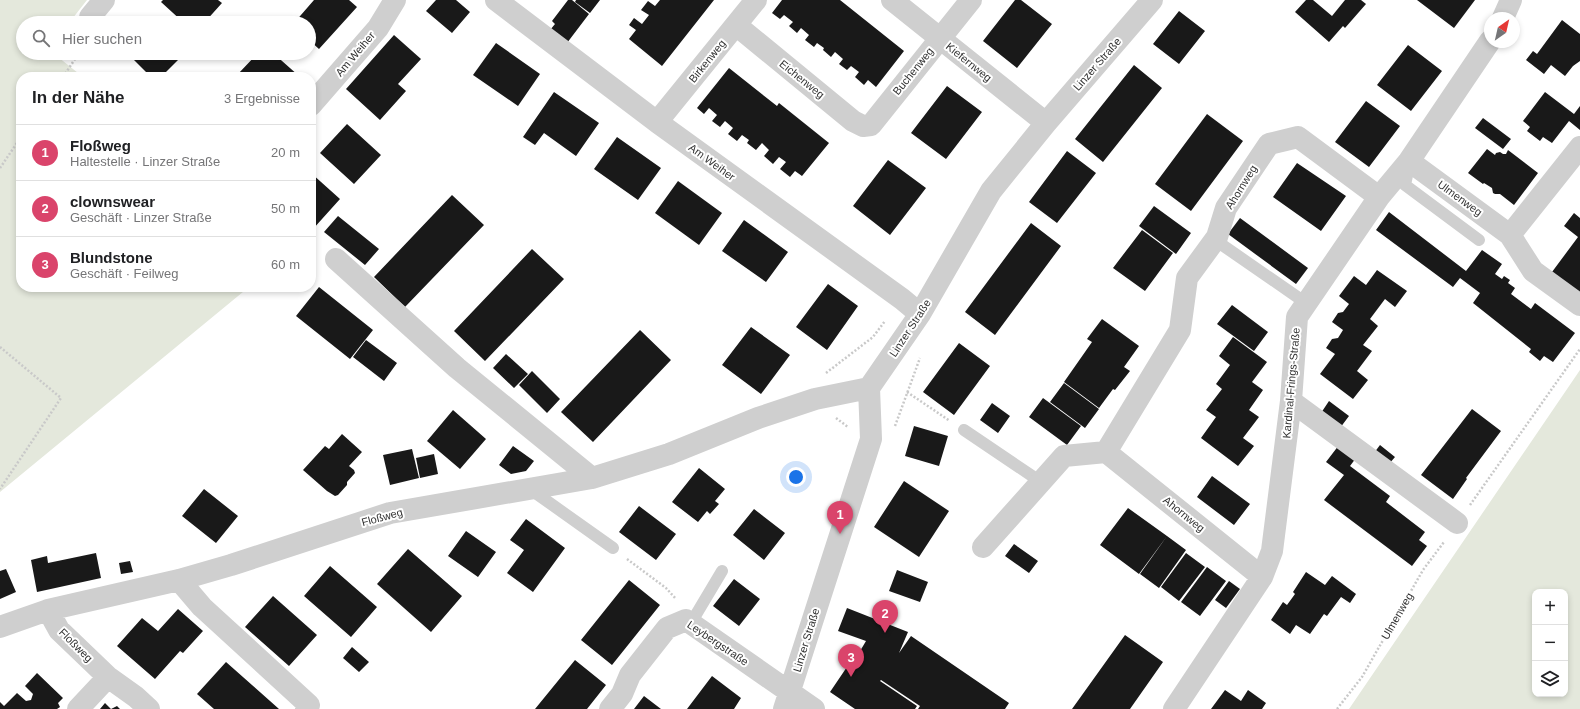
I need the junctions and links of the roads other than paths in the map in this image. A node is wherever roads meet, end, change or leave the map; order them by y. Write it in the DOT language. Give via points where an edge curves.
graph roads {
  1 [pos="104,0"];
  2 [pos="395,0"];
  3 [pos="756,0"];
  4 [pos="892,0"];
  5 [pos="971,0"];
  6 [pos="1152,0"];
  7 [pos="1511,0"];
  8 [pos="504,3"];
  9 [pos="1506,12"];
  10 [pos="91,16"];
  11 [pos="736,25"];
  12 [pos="940,38"];
  13 [pos="1485,48"];
  14 [pos="316,99"];
  15 [pos="657,122"];
  16 [pos="1046,123"];
  17 [pos="871,124"];
  18 [pos="1580,147"];
  19 [pos="1409,161"];
  20 [pos="1379,197"];
  21 [pos="1510,235"];
  22 [pos="1215,240"];
  23 [pos="1479,240"];
  24 [pos="336,259"];
  25 [pos="1306,303"];
  26 [pos="1580,305"];
  27 [pos="920,314"];
  28 [pos="869,388"];
  29 [pos="1291,401"];
  30 [pos="964,430"];
  31 [pos="1106,452"];
  32 [pos="592,478"];
  33 [pos="1041,482"];
  34 [pos="529,488"];
  35 [pos="1457,523"];
  36 [pos="982,546"];
  37 [pos="612,548"];
  38 [pos="722,571"];
  39 [pos="1262,577"];
  40 [pos="179,580"];
  41 [pos="48,610"];
  42 [pos="688,621"];
  43 [pos="0,627"];
  44 [pos="108,677"];
  45 [pos="786,701"];
  46 [pos="78,709"];
  47 [pos="149,709"];
  48 [pos="306,709"];
  49 [pos="610,709"];
  50 [pos="814,709"];
  51 [pos="1174,709"];
  1 -- 10 [label="street"];
  2 -- 14 [label="street, Am Weiher" via="378,28"];
  3 -- 11 [label="street, Birkenweg"];
  4 -- 12 [label="street, Kiefernweg"];
  5 -- 12 [label="street, Buchenweg"];
  6 -- 16 [label="street, Linzer Straße"];
  7 -- 9 [label="street"];
  8 -- 15 [label="street, Am Weiher"];
  11 -- 15 [label="street, Birkenweg"];
  11 -- 17 [label="street, Eichenweg" via="853,121 863,126"];
  12 -- 16 [label="street, Kiefernweg"];
  12 -- 17 [label="street, Buchenweg"];
  13 -- 19 [label="street, Kardinal-Frings-Straße"];
  15 -- 27 [label="street, Am Weiher"];
  16 -- 27 [label="street, Linzer Straße" via="992,191"];
  18 -- 21 [label="street"];
  19 -- 20 [label="street, Kardinal-Frings-Straße"];
  19 -- 21 [label="street, Ulmenweg"];
  19 -- 23 [label="lane" via="1405,186"];
  20 -- 22 [label="street, Ahornweg" via="1298,137 1269,144 1226,208"];
  20 -- 25 [label="street, Kardinal-Frings-Straße"];
  21 -- 26 [label="street, Ulmenweg" via="1533,271"];
  22 -- 25 [label="lane"];
  22 -- 31 [label="street, Ahornweg" via="1187,278 1180,330"];
  24 -- 32 [label="street" via="457,368"];
  25 -- 29 [label="street, Kardinal-Frings-Straße" via="1297,317"];
  27 -- 28 [label="street, Linzer Straße"];
  28 -- 32 [label="street, Floßweg" via="815,399 758,418 669,454"];
  28 -- 45 [label="street, Linzer Straße" via="872,439"];
  29 -- 35 [label="street"];
  29 -- 39 [label="street, Kardinal-Frings-Straße" via="1272,551"];
  30 -- 33 [label="lane"];
  31 -- 33 [label="street" via="1064,456"];
  31 -- 39 [label="street, Ahornweg"];
  32 -- 34 [label="street, Floßweg"];
  33 -- 36 [label="street"];
  34 -- 37 [label="lane"];
  34 -- 40 [label="street, Floßweg" via="390,513"];
  38 -- 42 [label="lane"];
  39 -- 51 [label="street, Kardinal-Frings-Straße"];
  40 -- 41 [label="street, Floßweg"];
  40 -- 48 [label="street" via="202,607 309,705"];
  41 -- 43 [label="street, Floßweg"];
  41 -- 44 [label="street, Floßweg" via="59,630"];
  42 -- 45 [label="street, Leybergstraße"];
  42 -- 49 [label="street, Leybergstraße" via="667,628 630,675 622,694"];
  44 -- 46 [label="street"];
  44 -- 47 [label="street, Floßweg"];
  45 -- 50 [label="street, Leybergstraße"];
}
